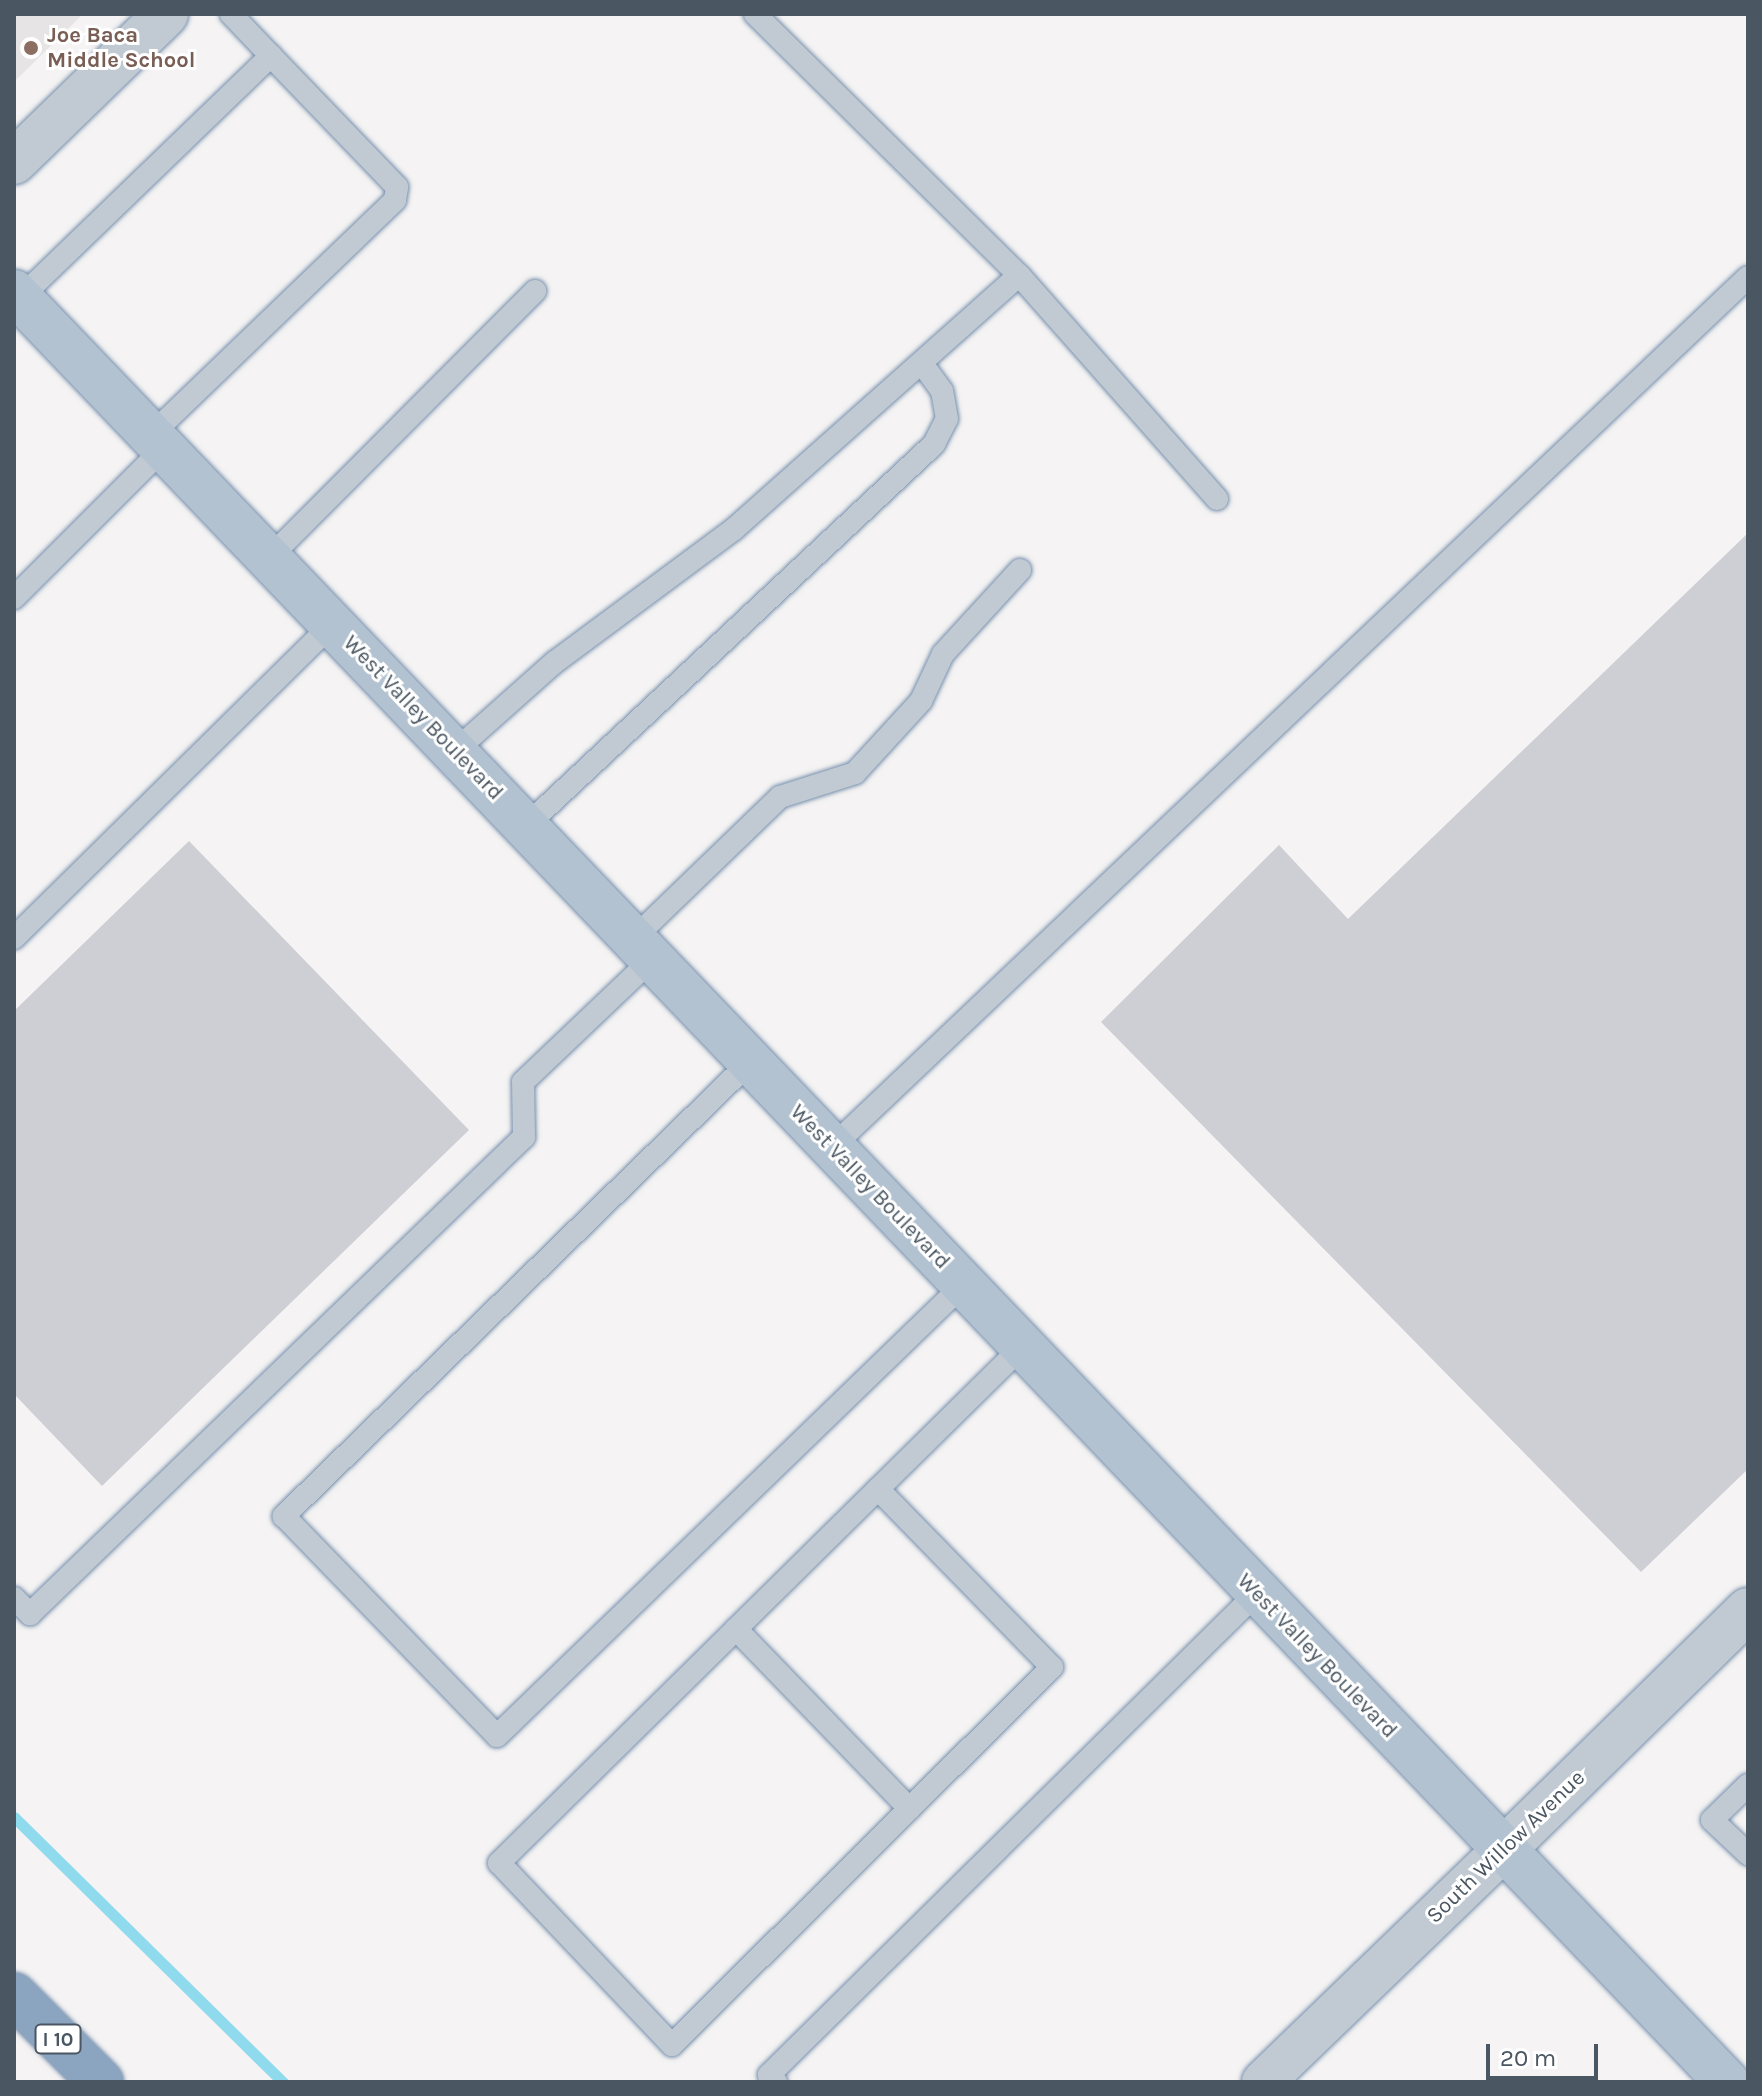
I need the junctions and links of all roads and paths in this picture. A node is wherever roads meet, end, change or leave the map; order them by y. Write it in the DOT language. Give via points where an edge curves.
graph roads {
  1 [pos="166,14"];
  2 [pos="231,14"];
  3 [pos="755,14"];
  4 [pos="271,56"];
  5 [pos="14,162"];
  6 [pos="1019,275"];
  7 [pos="1748,277"];
  8 [pos="535,291"];
  9 [pos="17,295"];
  10 [pos="923,365"];
  11 [pos="158,440"];
  12 [pos="1217,499"];
  13 [pos="269,558"];
  14 [pos="1020,570"];
  15 [pos="14,598"];
  16 [pos="332,624"];
  17 [pos="455,751"];
  18 [pos="526,826"];
  19 [pos="14,938"];
  20 [pos="643,949"];
  21 [pos="750,1062"];
  22 [pos="832,1147"];
  23 [pos="963,1285"];
  24 [pos="1022,1347"];
  25 [pos="878,1489"];
  26 [pos="1257,1593"];
  27 [pos="14,1598"];
  28 [pos="1748,1610"];
  29 [pos="736,1629"];
  30 [pos="1748,1785"];
  31 [pos="910,1809"];
  32 [pos="1503,1850"];
  33 [pos="1748,1854"];
  34 [pos="14,1995"];
  35 [pos="101,2082"];
  36 [pos="776,2082"];
  37 [pos="1263,2082"];
  38 [pos="1727,2082"];
  1 -- 5 [label="street"];
  2 -- 4 [label="lane"];
  3 -- 6 [label="lane"];
  4 -- 9 [label="lane"];
  4 -- 11 [label="lane" via="397,187 395,200"];
  6 -- 10 [label="lane"];
  6 -- 12 [label="lane"];
  7 -- 22 [label="lane"];
  8 -- 13 [label="lane"];
  9 -- 11 [label="main road, West Valley Boulevard"];
  10 -- 17 [label="lane" via="733,530 555,662"];
  10 -- 18 [label="lane" via="942,391 947,419 934,444"];
  11 -- 13 [label="main road, West Valley Boulevard"];
  11 -- 15 [label="lane"];
  13 -- 16 [label="main road, West Valley Boulevard"];
  14 -- 20 [label="lane" via="943,654 921,701 855,773 780,797"];
  16 -- 17 [label="main road, West Valley Boulevard"];
  16 -- 19 [label="lane"];
  17 -- 18 [label="main road, West Valley Boulevard"];
  18 -- 20 [label="main road, West Valley Boulevard"];
  20 -- 21 [label="main road, West Valley Boulevard"];
  20 -- 27 [label="lane" via="523,1082 524,1137 30,1614"];
  21 -- 22 [label="main road, West Valley Boulevard"];
  21 -- 23 [label="lane" via="284,1516 497,1736"];
  22 -- 23 [label="main road, West Valley Boulevard"];
  23 -- 24 [label="main road, West Valley Boulevard"];
  24 -- 25 [label="lane"];
  24 -- 26 [label="main road, West Valley Boulevard"];
  25 -- 29 [label="lane"];
  25 -- 31 [label="lane" via="1052,1667"];
  26 -- 32 [label="main road, West Valley Boulevard"];
  26 -- 36 [label="lane" via="769,2075"];
  28 -- 32 [label="street, South Willow Avenue"];
  29 -- 31 [label="lane"];
  29 -- 31 [label="lane" via="499,1863 672,2045"];
  30 -- 33 [label="lane" via="1712,1820"];
  32 -- 37 [label="street, South Willow Avenue"];
  32 -- 38 [label="main road, West Valley Boulevard"];
  34 -- 35 [label="highway, I 10"];
}
